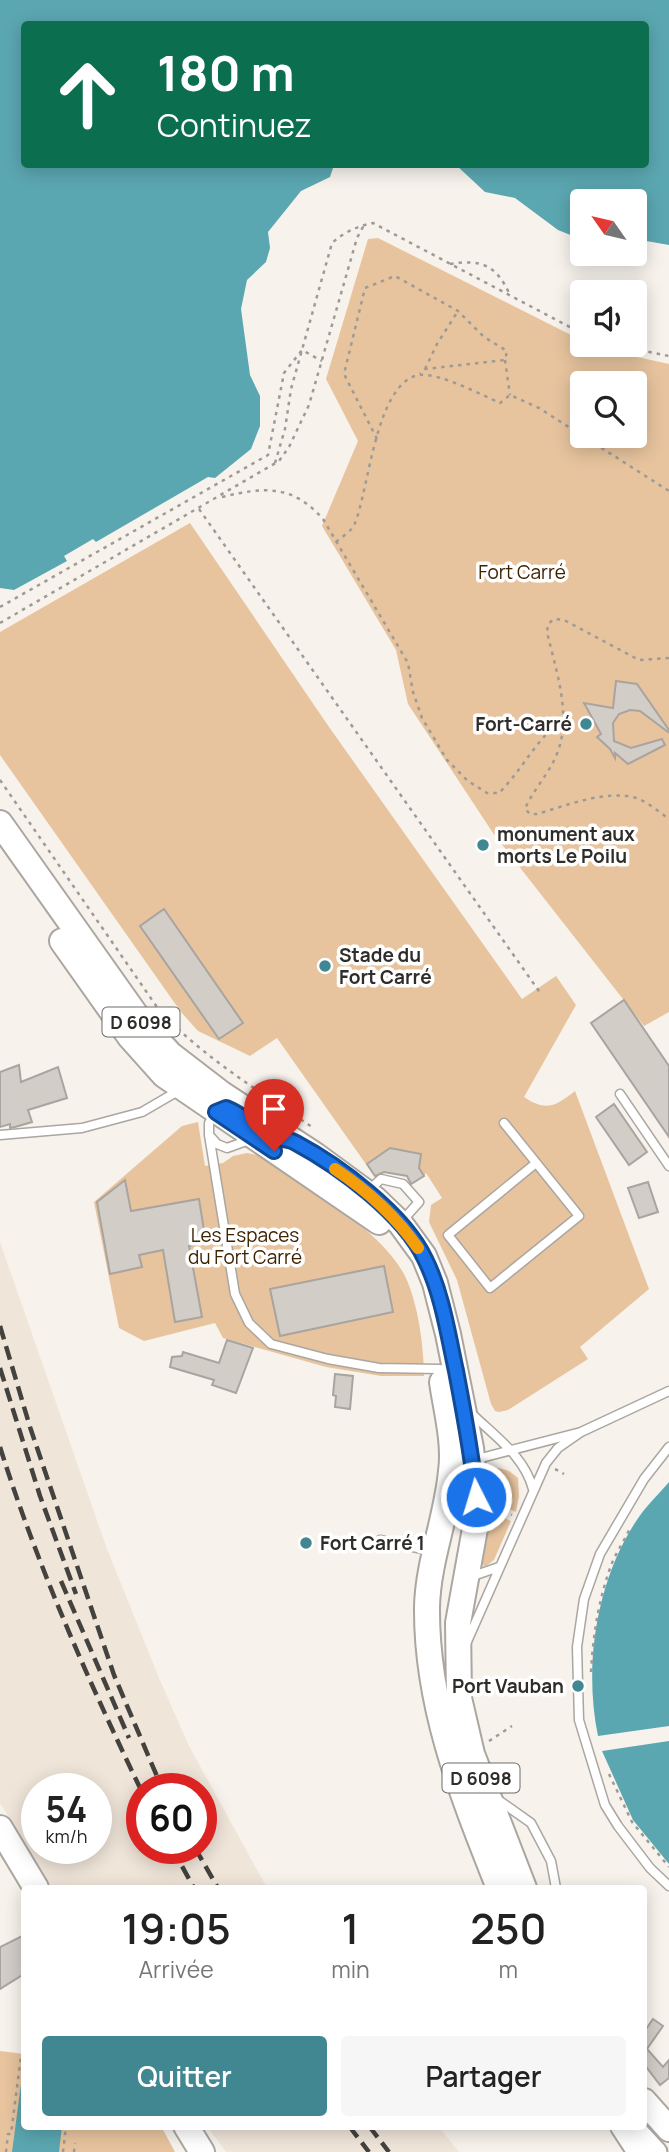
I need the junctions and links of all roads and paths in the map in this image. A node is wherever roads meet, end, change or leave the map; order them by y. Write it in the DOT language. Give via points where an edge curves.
graph roads {
  1 [pos="364,225"];
  2 [pos="450,264"];
  3 [pos="510,295"];
  4 [pos="458,311"];
  5 [pos="570,327"];
  6 [pos="302,350"];
  7 [pos="647,352"];
  8 [pos="669,356"];
  9 [pos="505,360"];
  10 [pos="322,361"];
  11 [pos="425,369"];
  12 [pos="420,374"];
  13 [pos="510,395"];
  14 [pos="377,439"];
  15 [pos="275,463"];
  16 [pos="669,491"];
  17 [pos="218,498"];
  18 [pos="199,509"];
  19 [pos="337,542"];
  20 [pos="0,607"];
  21 [pos="0,623"];
  22 [pos="669,658"];
  23 [pos="563,719"];
  24 [pos="0,780"];
  25 [pos="669,819"];
  26 [pos="0,823"];
  27 [pos="0,832"];
  28 [pos="0,851"];
  29 [pos="27,863"];
  30 [pos="541,994"];
  31 [pos="182,1088"];
  32 [pos="620,1094"];
  33 [pos="504,1123"];
  34 [pos="213,1124"];
  35 [pos="302,1134"];
  36 [pos="0,1135"];
  37 [pos="253,1138"];
  38 [pos="227,1148"];
  39 [pos="212,1161"];
  40 [pos="536,1163"];
  41 [pos="669,1166"];
  42 [pos="367,1192"];
  43 [pos="400,1223"];
  44 [pos="440,1369"];
  45 [pos="669,1391"];
  46 [pos="463,1406"];
  47 [pos="581,1432"];
  48 [pos="669,1447"];
  49 [pos="511,1451"];
  50 [pos="473,1463"];
  51 [pos="552,1467"];
  52 [pos="564,1474"];
  53 [pos="533,1489"];
  54 [pos="492,1505"];
  55 [pos="624,1512"];
  56 [pos="520,1519"];
  57 [pos="439,1532"];
  58 [pos="380,1540"];
  59 [pos="499,1567"];
  60 [pos="467,1578"];
  61 [pos="457,1662"];
  62 [pos="591,1681"];
  63 [pos="512,1726"];
  64 [pos="484,1731"];
  65 [pos="489,1741"];
  66 [pos="493,1750"];
  67 [pos="609,1774"];
  68 [pos="487,1793"];
  69 [pos="0,1828"];
  70 [pos="669,1867"];
  71 [pos="34,1885"];
  72 [pos="498,1885"];
  73 [pos="523,1885"];
  74 [pos="555,1885"];
  75 [pos="669,1886"];
  76 [pos="21,2056"];
  77 [pos="647,2104"];
  78 [pos="669,2129"];
  79 [pos="66,2130"];
  80 [pos="170,2130"];
  81 [pos="188,2130"];
  82 [pos="626,2130"];
  83 [pos="637,2130"];
  84 [pos="0,2133"];
  85 [pos="8,2134"];
  86 [pos="75,2143"];
  87 [pos="6,2152"];
  88 [pos="63,2152"];
  89 [pos="74,2152"];
  90 [pos="183,2152"];
  91 [pos="202,2152"];
  92 [pos="640,2152"];
  93 [pos="657,2152"];
  1 -- 2 [label="path" via="373,223"];
  1 -- 6 [label="path" via="332,243"];
  1 -- 10 [label="path"];
  2 -- 3 [label="path"];
  2 -- 3 [label="path" via="466,261 492,269"];
  3 -- 5 [label="path"];
  4 -- 9 [label="path" via="484,337 507,351"];
  4 -- 11 [label="path"];
  4 -- 14 [label="path" via="395,276 365,288 344,374"];
  6 -- 10 [label="path"];
  6 -- 15 [label="path"];
  6 -- 20 [label="path" via="284,373 268,455"];
  7 -- 8 [label="path"];
  9 -- 11 [label="path"];
  9 -- 13 [label="path"];
  10 -- 15 [label="path" via="309,405 289,447"];
  11 -- 12 [label="path"];
  12 -- 13 [label="path" via="461,384 500,402"];
  12 -- 14 [label="path" via="391,396"];
  13 -- 16 [label="path" via="539,408"];
  14 -- 19 [label="path" via="355,526"];
  15 -- 17 [label="path"];
  17 -- 18 [label="path"];
  17 -- 19 [label="path" via="256,489 293,495 312,506"];
  18 -- 21 [label="path"];
  18 -- 30 [label="path"];
  19 -- 23 [label="path" via="408,663 422,718 447,760 468,781 487,793 499,793"];
  22 -- 23 [label="path" via="639,660 554,619 547,632"];
  23 -- 25 [label="path" via="556,756 527,803 527,812 537,814 591,798 627,796"];
  24 -- 35 [label="path" via="159,1010"];
  26 -- 29 [label="main road, D 6098"];
  27 -- 29 [label="main road"];
  28 -- 31 [label="main road, D 6098" via="130,1037"];
  29 -- 35 [label="main road, D 6098" via="141,1022 170,1054 222,1094"];
  31 -- 34 [label="main road, D 6098"];
  31 -- 36 [label="lane" via="142,1112 82,1128"];
  32 -- 41 [label="lane"];
  33 -- 40 [label="lane"];
  34 -- 35 [label="main road" via="226,1108 276,1137"];
  34 -- 37 [label="main road, D 6098"];
  34 -- 38 [label="lane" via="217,1144"];
  34 -- 39 [label="lane"];
  35 -- 42 [label="main road, D 6098"];
  37 -- 38 [label="lane"];
  37 -- 44 [label="main road, D 6098" via="335,1190 401,1244 427,1297"];
  38 -- 39 [label="lane"];
  39 -- 44 [label="lane" via="235,1294 249,1323 271,1344 379,1368"];
  40 -- 40 [label="lane" via="579,1216 490,1288 448,1235"];
  42 -- 43 [label="main road, D 6098"];
  42 -- 43 [label="lane" via="381,1179 403,1184 419,1202"];
  43 -- 46 [label="main road, D 6098" via="424,1256 435,1283"];
  44 -- 57 [label="main road, D 6098" via="452,1468"];
  45 -- 47 [label="lane"];
  46 -- 49 [label="lane"];
  46 -- 50 [label="main road, D 6098"];
  47 -- 49 [label="lane"];
  47 -- 53 [label="lane" via="558,1447"];
  48 -- 55 [label="lane"];
  49 -- 50 [label="lane"];
  49 -- 53 [label="lane" via="529,1474"];
  50 -- 57 [label="main road" via="455,1488"];
  50 -- 60 [label="main road, D 6098" via="476,1523"];
  51 -- 52 [label="path"];
  53 -- 56 [label="lane"];
  54 -- 56 [label="path"];
  55 -- 62 [label="path" via="634,1520 604,1588"];
  55 -- 75 [label="lane" via="600,1554 584,1600 577,1647 579,1720 605,1805 650,1868"];
  56 -- 59 [label="lane"];
  57 -- 58 [label="lane"];
  57 -- 60 [label="main road" via="455,1570"];
  57 -- 72 [label="main road, D 6098" via="427,1605 429,1658 440,1725 457,1783"];
  59 -- 60 [label="lane"];
  59 -- 61 [label="lane"];
  60 -- 61 [label="main road, D 6098" via="458,1623"];
  61 -- 68 [label="main road, D 6098" via="463,1717"];
  63 -- 65 [label="path"];
  64 -- 65 [label="path"];
  65 -- 66 [label="path"];
  67 -- 70 [label="path" via="632,1822"];
  68 -- 73 [label="main road, D 6098"];
  68 -- 74 [label="lane" via="531,1823 551,1861"];
  69 -- 71 [label="main road"];
  76 -- 85 [label="path"];
  77 -- 78 [label="main road"];
  79 -- 88 [label="path"];
  80 -- 90 [label="main road"];
  81 -- 91 [label="main road"];
  82 -- 92 [label="main road"];
  83 -- 93 [label="street"];
  84 -- 85 [label="path"];
  85 -- 87 [label="path"];
  86 -- 89 [label="path"];
}
